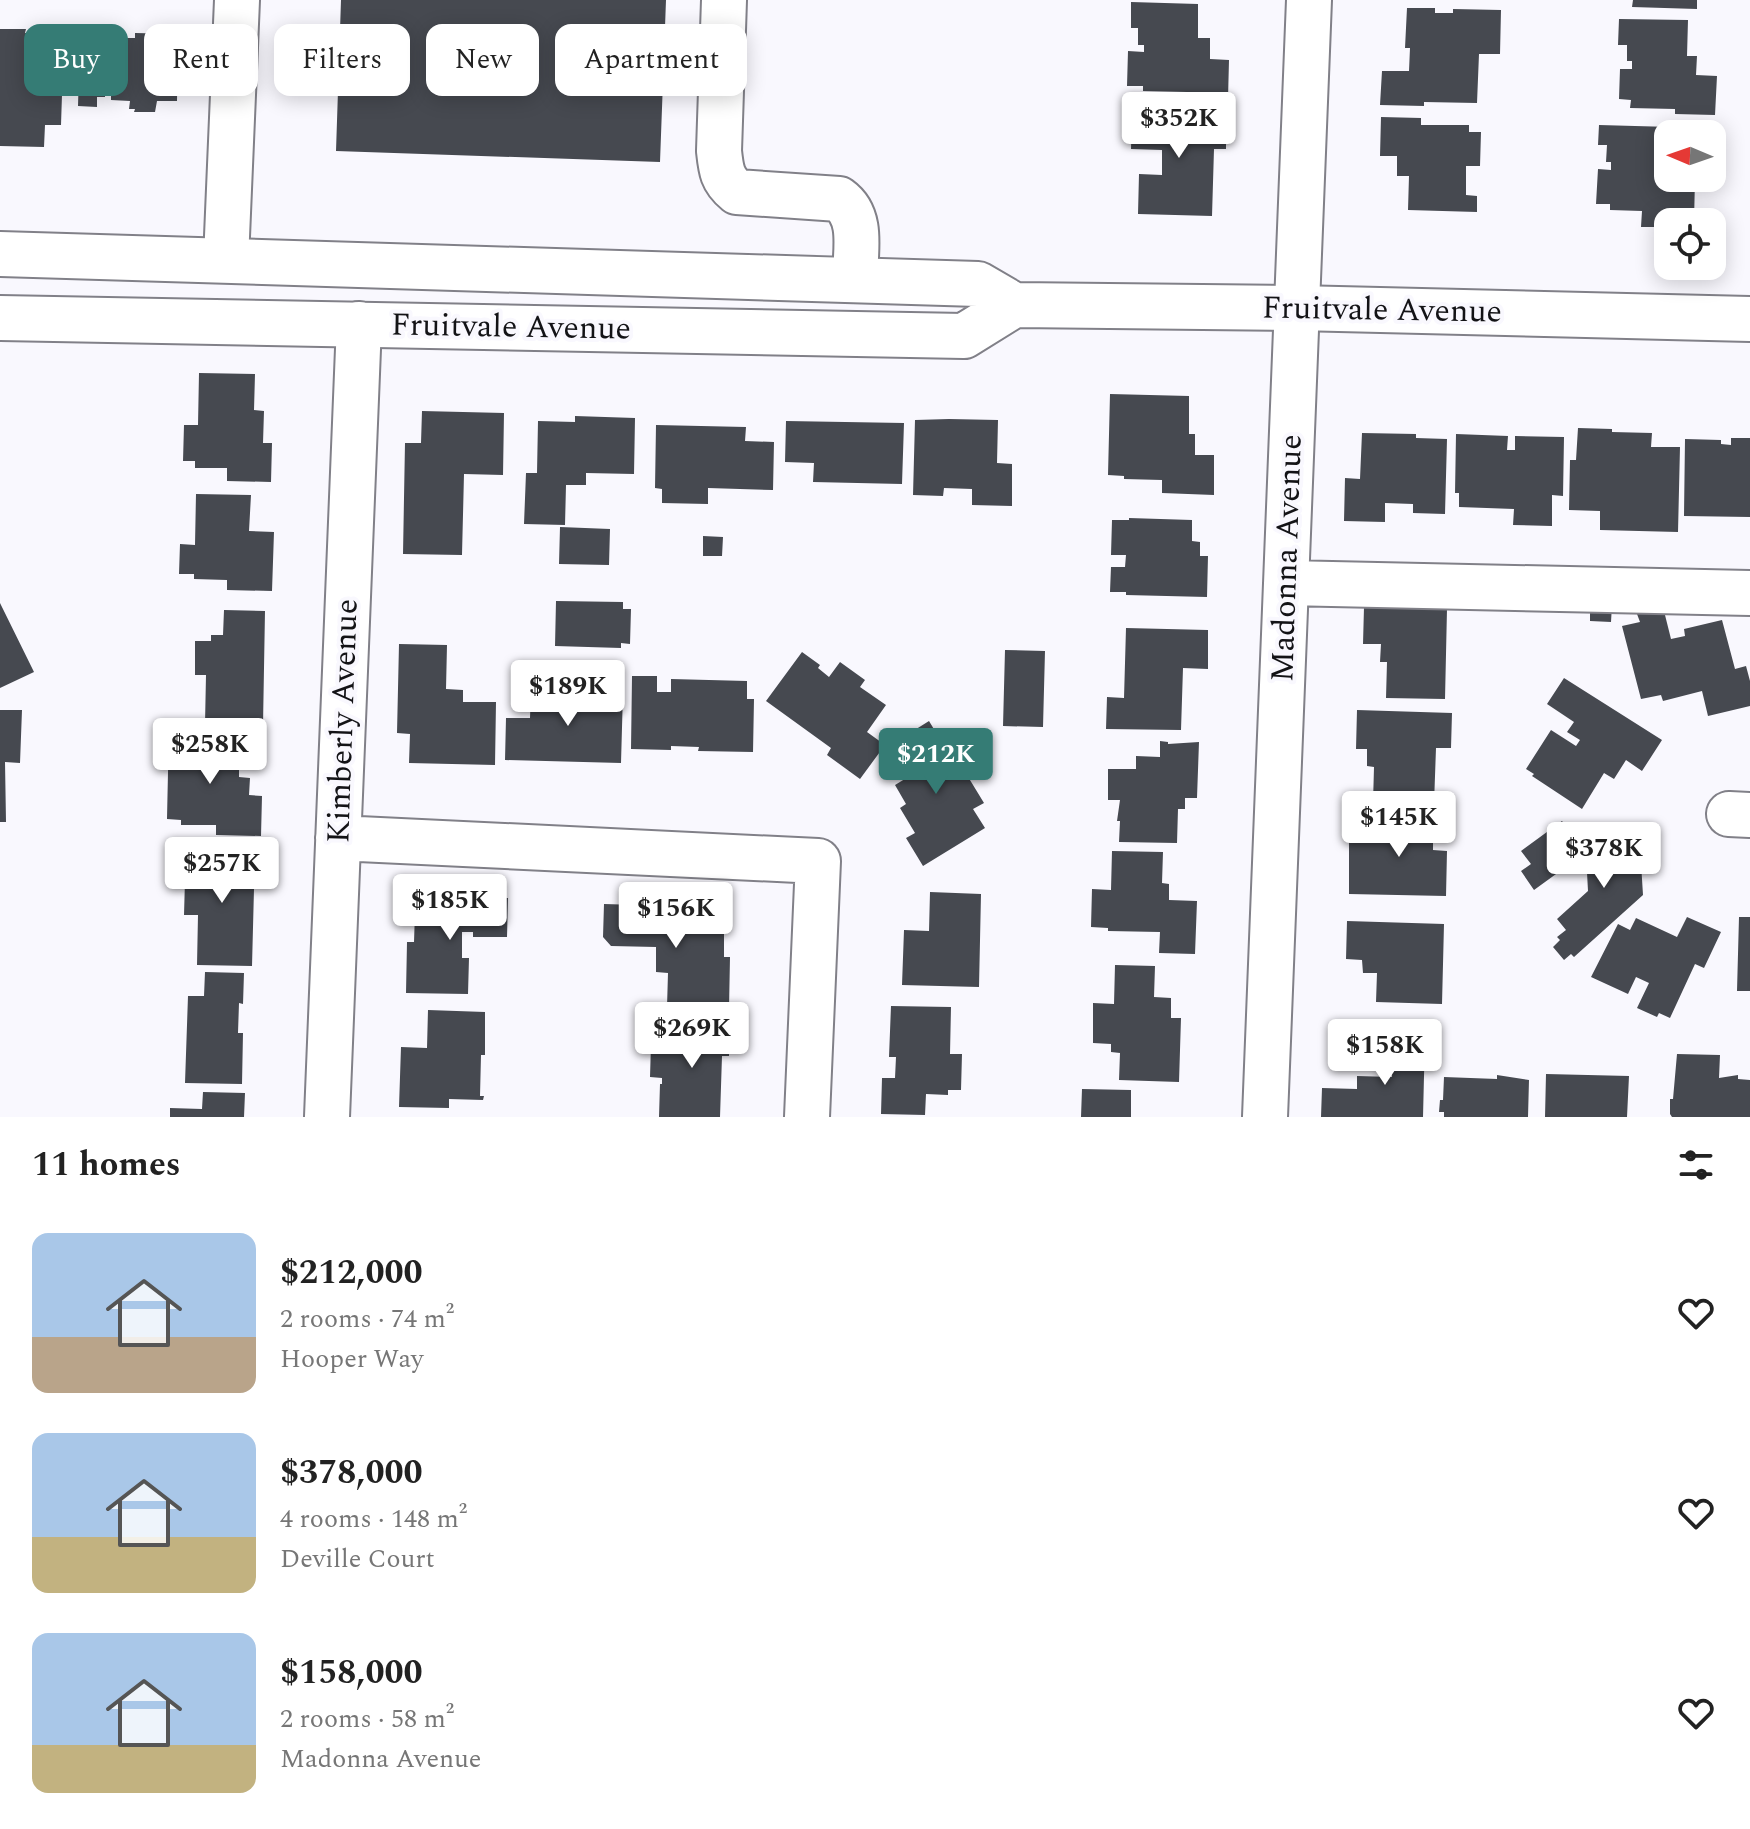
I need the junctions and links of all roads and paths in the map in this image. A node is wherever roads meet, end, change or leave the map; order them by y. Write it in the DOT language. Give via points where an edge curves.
graph roads {
  1 [pos="237,0"];
  2 [pos="724,0"];
  3 [pos="1309,0"];
  4 [pos="0,254"];
  5 [pos="226,260"];
  6 [pos="529,269"];
  7 [pos="855,279"];
  8 [pos="1014,305"];
  9 [pos="1297,308"];
  10 [pos="0,318"];
  11 [pos="1750,319"];
  12 [pos="359,324"];
  13 [pos="1286,583"];
  14 [pos="1750,593"];
  15 [pos="338,838"];
  16 [pos="327,1117"];
  17 [pos="807,1117"];
  18 [pos="1265,1117"];
  1 -- 5 [label="main road"];
  2 -- 7 [label="main road" via="721,174 737,192 839,199 849,206 855,218"];
  3 -- 9 [label="main road, Madonna Avenue"];
  4 -- 5 [label="main road, Fruitvale Avenue"];
  5 -- 6 [label="main road, Fruitvale Avenue"];
  6 -- 7 [label="main road, Fruitvale Avenue"];
  6 -- 12 [label="main road" via="389,301"];
  7 -- 8 [label="main road, Fruitvale Avenue" via="978,284"];
  8 -- 9 [label="main road, Fruitvale Avenue"];
  8 -- 12 [label="main road, Fruitvale Avenue" via="964,336"];
  9 -- 11 [label="main road, Fruitvale Avenue"];
  9 -- 13 [label="main road, Madonna Avenue"];
  10 -- 12 [label="main road, Fruitvale Avenue"];
  12 -- 15 [label="main road, Kimberly Avenue"];
  13 -- 14 [label="main road"];
  13 -- 18 [label="main road, Madonna Avenue"];
  15 -- 16 [label="main road, Kimberly Avenue"];
  15 -- 17 [label="main road" via="818,861"];
}
